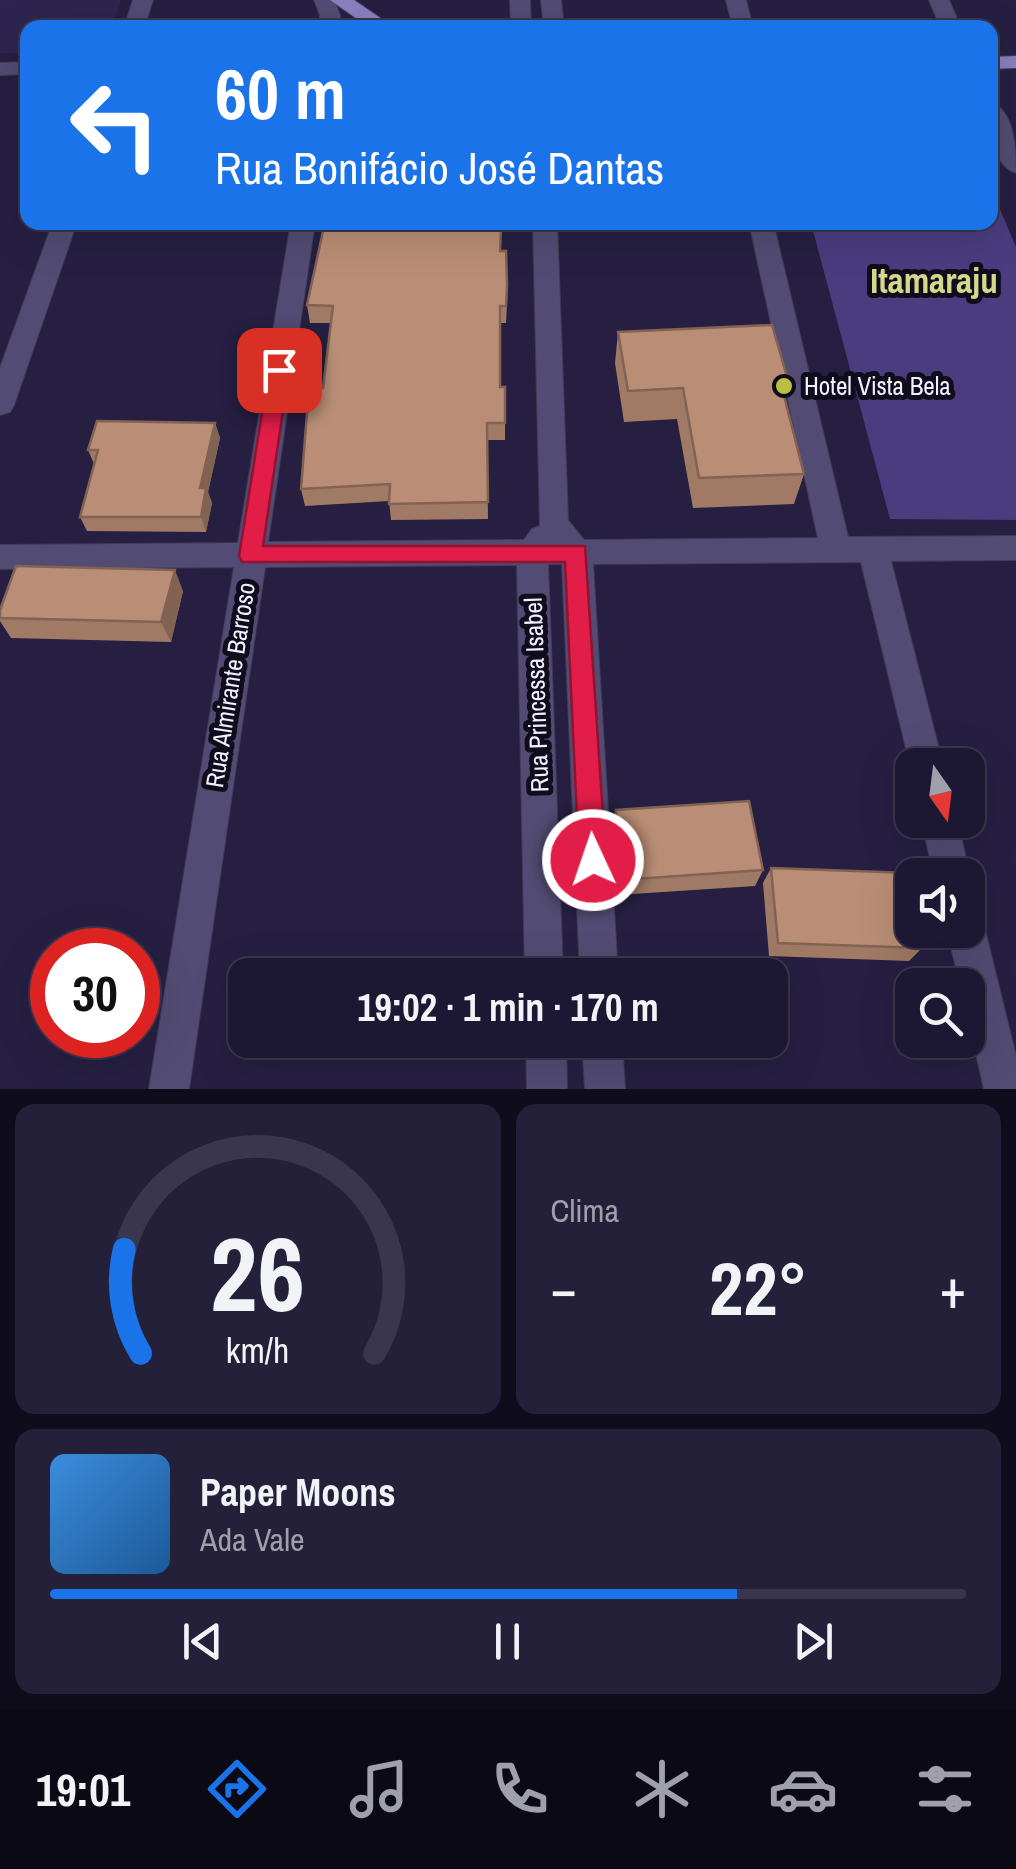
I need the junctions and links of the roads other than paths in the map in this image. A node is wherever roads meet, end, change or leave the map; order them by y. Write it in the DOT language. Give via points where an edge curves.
graph roads {
  1 [pos="336,8"];
  2 [pos="365,20"];
  3 [pos="998,126"];
  4 [pos="1016,166"];
  5 [pos="62,230"];
  6 [pos="301,230"];
  7 [pos="545,230"];
  8 [pos="763,230"];
  9 [pos="0,405"];
  10 [pos="553,522"];
  11 [pos="1016,548"];
  12 [pos="836,550"];
  13 [pos="874,550"];
  14 [pos="576,552"];
  15 [pos="532,553"];
  16 [pos="250,556"];
  17 [pos="0,557"];
  18 [pos="922,748"];
  19 [pos="970,948"];
  20 [pos="544,958"];
  21 [pos="598,958"];
  22 [pos="546,1058"];
  23 [pos="603,1058"];
  24 [pos="169,1089"];
  25 [pos="547,1089"];
  26 [pos="605,1089"];
  27 [pos="1004,1089"];
  1 -- 2 [label="main road"];
  3 -- 4 [label="street"];
  5 -- 9 [label="street"];
  6 -- 16 [label="street, Rua Almirante Barroso"];
  7 -- 10 [label="street"];
  8 -- 12 [label="street"];
  10 -- 14 [label="street"];
  10 -- 15 [label="street"];
  11 -- 13 [label="street"];
  12 -- 13 [label="street"];
  12 -- 14 [label="street"];
  13 -- 18 [label="street"];
  14 -- 15 [label="street"];
  14 -- 21 [label="street, Rua Princessa Isabel"];
  15 -- 16 [label="street"];
  15 -- 20 [label="street, Rua Princessa Isabel"];
  16 -- 17 [label="street"];
  16 -- 24 [label="street, Rua Almirante Barroso"];
  19 -- 27 [label="street"];
  22 -- 25 [label="street"];
  23 -- 26 [label="street"];
}
